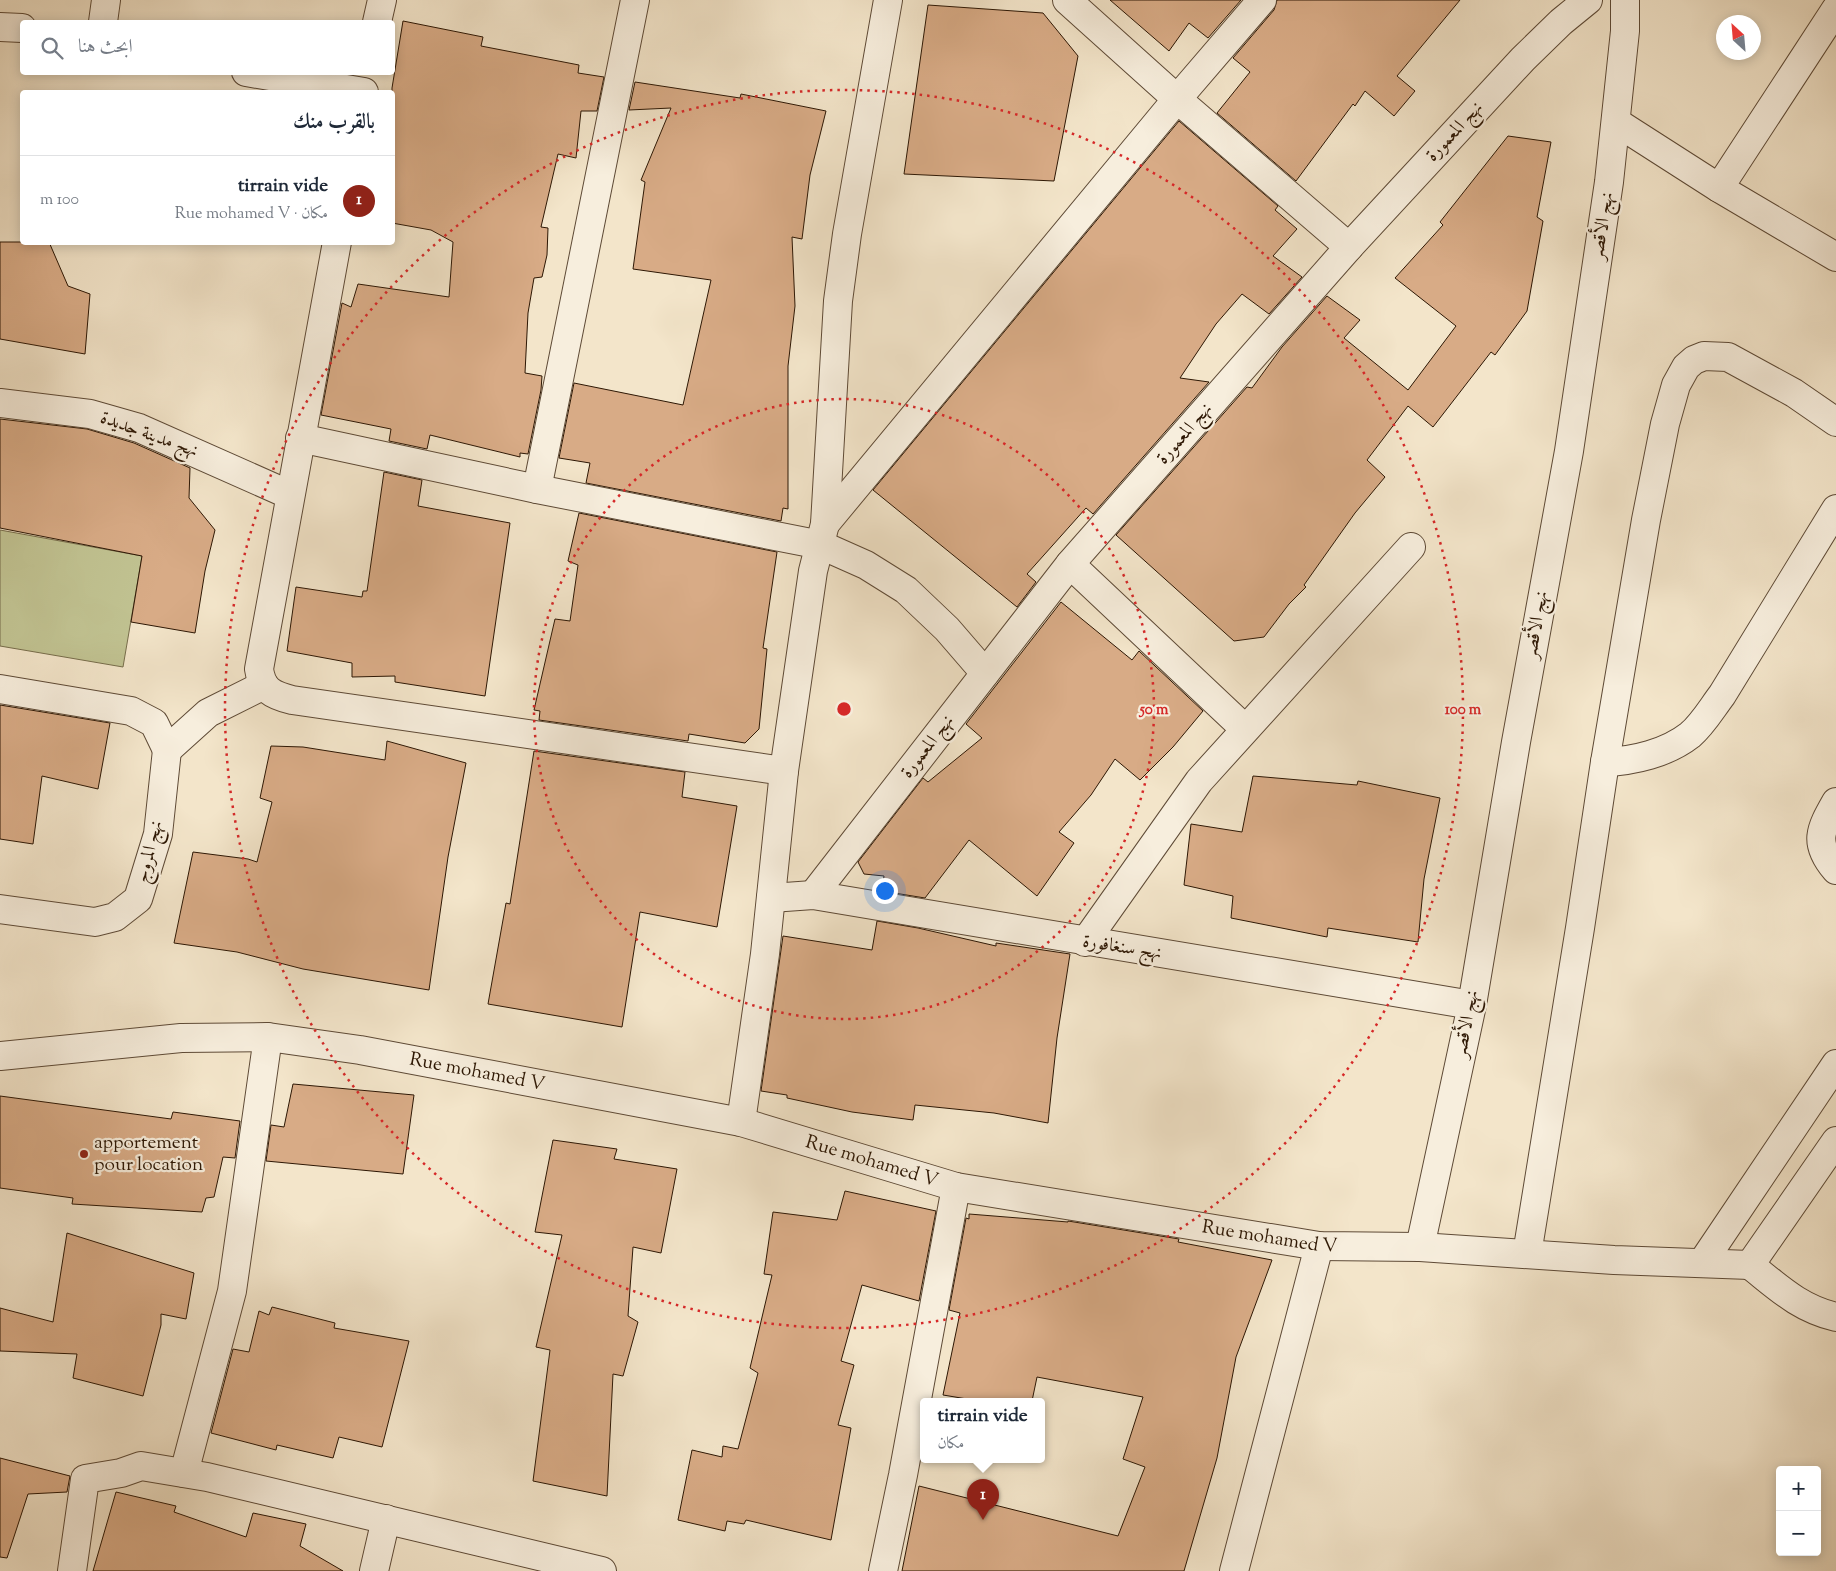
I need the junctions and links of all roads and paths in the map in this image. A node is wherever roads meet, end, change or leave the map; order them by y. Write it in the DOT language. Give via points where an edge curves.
graph roads {
  1 [pos="106,0"];
  2 [pos="382,0"];
  3 [pos="635,0"];
  4 [pos="888,0"];
  5 [pos="1067,0"];
  6 [pos="1262,0"];
  7 [pos="1588,0"];
  8 [pos="1625,0"];
  9 [pos="1836,9"];
  10 [pos="103,20"];
  11 [pos="377,20"];
  12 [pos="0,28"];
  13 [pos="20,28"];
  14 [pos="264,75"];
  15 [pos="367,75"];
  16 [pos="352,90"];
  17 [pos="364,90"];
  18 [pos="1177,99"];
  19 [pos="1616,122"];
  20 [pos="1719,188"];
  21 [pos="336,245"];
  22 [pos="1349,248"];
  23 [pos="1836,257"];
  24 [pos="0,403"];
  25 [pos="1836,422"];
  26 [pos="300,438"];
  27 [pos="537,489"];
  28 [pos="290,495"];
  29 [pos="1836,509"];
  30 [pos="823,535"];
  31 [pos="1411,547"];
  32 [pos="1070,564"];
  33 [pos="986,673"];
  34 [pos="264,685"];
  35 [pos="0,689"];
  36 [pos="1245,729"];
  37 [pos="167,750"];
  38 [pos="1605,762"];
  39 [pos="784,771"];
  40 [pos="1836,802"];
  41 [pos="1836,870"];
  42 [pos="813,896"];
  43 [pos="771,898"];
  44 [pos="0,909"];
  45 [pos="1085,942"];
  46 [pos="1472,1005"];
  47 [pos="268,1037"];
  48 [pos="0,1056"];
  49 [pos="1836,1064"];
  50 [pos="741,1122"];
  51 [pos="1836,1141"];
  52 [pos="956,1187"];
  53 [pos="1320,1246"];
  54 [pos="1420,1246"];
  55 [pos="1526,1254"];
  56 [pos="1702,1263"];
  57 [pos="1750,1265"];
  58 [pos="1836,1317"];
  59 [pos="184,1473"];
  60 [pos="386,1519"];
  61 [pos="72,1571"];
  62 [pos="374,1571"];
  63 [pos="602,1571"];
  64 [pos="883,1571"];
  65 [pos="1234,1571"];
  1 -- 10 [label="street"];
  2 -- 11 [label="street"];
  3 -- 27 [label="street"];
  4 -- 30 [label="street" via="838,301"];
  5 -- 18 [label="street"];
  6 -- 18 [label="street"];
  7 -- 22 [label="street, نهج المعمورة" via="1523,59"];
  8 -- 19 [label="street, نهج الأقصر"];
  9 -- 20 [label="street"];
  12 -- 13 [label="street"];
  14 -- 16 [label="street"];
  15 -- 17 [label="street"];
  18 -- 22 [label="street"];
  18 -- 30 [label="street"];
  19 -- 20 [label="street"];
  19 -- 46 [label="street, نهج الأقصر" via="1569,451"];
  20 -- 23 [label="street"];
  21 -- 26 [label="street"];
  22 -- 32 [label="street, نهج المعمورة"];
  24 -- 28 [label="street, نهج مدينة جديدة" via="90,414 139,428"];
  25 -- 38 [label="street" via="1728,357 1704,356 1686,367 1676,385 1665,424"];
  26 -- 27 [label="street"];
  26 -- 28 [label="street"];
  27 -- 30 [label="street"];
  28 -- 34 [label="street" via="259,669"];
  29 -- 38 [label="street" via="1722,695 1691,734 1666,750 1621,762"];
  30 -- 33 [label="street" via="906,590"];
  30 -- 39 [label="street" via="813,571"];
  31 -- 36 [label="street"];
  32 -- 33 [label="street, نهج المعمورة"];
  32 -- 36 [label="street"];
  33 -- 42 [label="street, نهج المعمورة"];
  34 -- 37 [label="street" via="208,713"];
  34 -- 39 [label="street" via="278,696 292,700"];
  35 -- 37 [label="street" via="131,711 154,723"];
  36 -- 45 [label="street" via="1199,781"];
  37 -- 44 [label="street, نهج المروج" via="158,834 138,899 115,917 95,922"];
  38 -- 55 [label="street"];
  39 -- 43 [label="street"];
  40 -- 41 [label="street" via="1823,824 1820,844"];
  42 -- 43 [label="street, نهج سنغافورة"];
  42 -- 45 [label="street, نهج سنغافورة"];
  43 -- 50 [label="street"];
  45 -- 46 [label="street, نهج سنغافورة"];
  46 -- 54 [label="street, نهج الأقصر"];
  47 -- 48 [label="street, Rue mohamed V" via="181,1038"];
  47 -- 50 [label="street, Rue mohamed V" via="360,1050"];
  47 -- 59 [label="street" via="232,1290"];
  49 -- 56 [label="street"];
  50 -- 52 [label="street, Rue mohamed V"];
  51 -- 57 [label="street"];
  52 -- 53 [label="street, Rue mohamed V"];
  52 -- 64 [label="street"];
  53 -- 54 [label="street, Rue mohamed V"];
  53 -- 65 [label="street"];
  54 -- 55 [label="street, Rue mohamed V"];
  55 -- 56 [label="street, Rue mohamed V"];
  56 -- 57 [label="street, Rue mohamed V"];
  57 -- 58 [label="street" via="1797,1302"];
  59 -- 60 [label="street"];
  59 -- 61 [label="street" via="141,1466 85,1479"];
  60 -- 62 [label="street"];
  60 -- 63 [label="street"];
}
